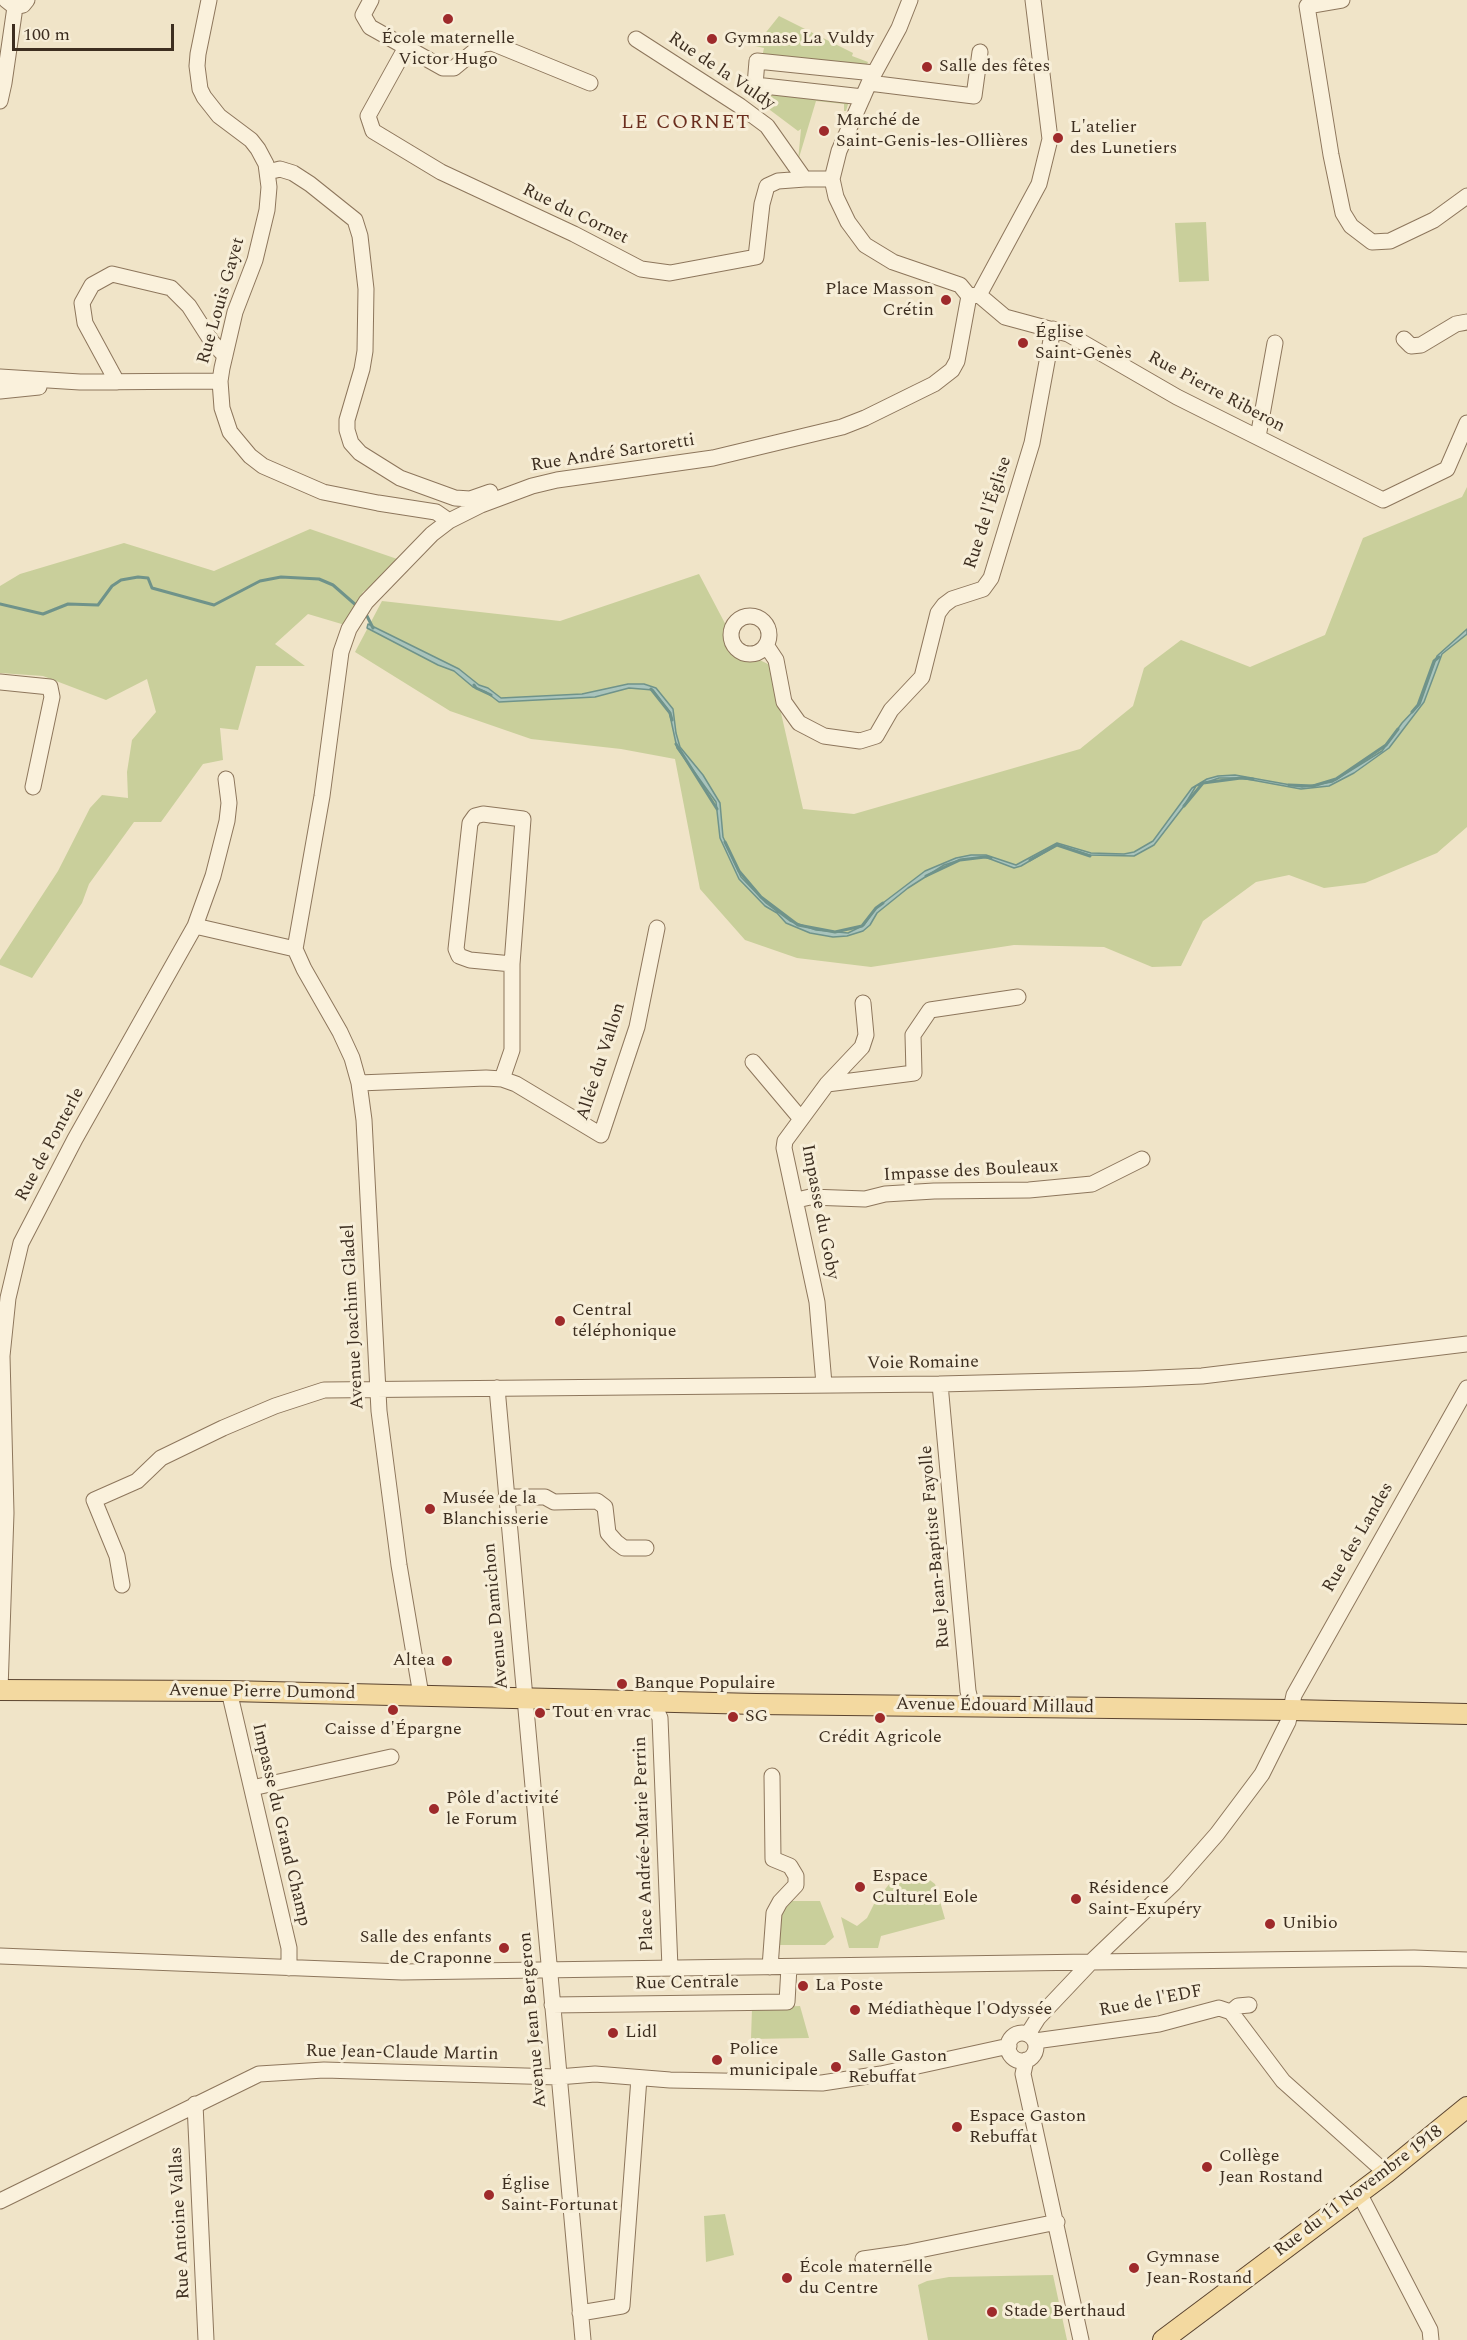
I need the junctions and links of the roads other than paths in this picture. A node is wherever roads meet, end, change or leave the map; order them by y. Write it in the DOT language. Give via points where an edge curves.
graph roads {
  1 [pos="209,0"];
  2 [pos="371,0"];
  3 [pos="910,0"];
  4 [pos="1033,0"];
  5 [pos="1342,0"];
  6 [pos="16,2"];
  7 [pos="636,39"];
  8 [pos="405,49"];
  9 [pos="980,52"];
  10 [pos="872,78"];
  11 [pos="590,83"];
  12 [pos="2,84"];
  13 [pos="863,97"];
  14 [pos="0,101"];
  15 [pos="268,172"];
  16 [pos="805,179"];
  17 [pos="832,179"];
  18 [pos="1467,196"];
  19 [pos="974,296"];
  20 [pos="1467,322"];
  21 [pos="1053,329"];
  22 [pos="1404,339"];
  23 [pos="1275,343"];
  24 [pos="225,356"];
  25 [pos="0,377"];
  26 [pos="220,381"];
  27 [pos="80,382"];
  28 [pos="117,382"];
  29 [pos="0,391"];
  30 [pos="1467,423"];
  31 [pos="1258,437"];
  32 [pos="510,493"];
  33 [pos="449,521"];
  34 [pos="766,645"];
  35 [pos="0,682"];
  36 [pos="226,779"];
  37 [pos="33,788"];
  38 [pos="195,926"];
  39 [pos="657,928"];
  40 [pos="295,949"];
  41 [pos="512,963"];
  42 [pos="1018,997"];
  43 [pos="863,1003"];
  44 [pos="753,1062"];
  45 [pos="502,1079"];
  46 [pos="359,1083"];
  47 [pos="827,1084"];
  48 [pos="801,1119"];
  49 [pos="1142,1159"];
  50 [pos="797,1200"];
  51 [pos="1467,1344"];
  52 [pos="824,1384"];
  53 [pos="939,1384"];
  54 [pos="497,1388"];
  55 [pos="1467,1388"];
  56 [pos="377,1390"];
  57 [pos="506,1497"];
  58 [pos="3,1536"];
  59 [pos="646,1548"];
  60 [pos="122,1585"];
  61 [pos="0,1690"];
  62 [pos="229,1691"];
  63 [pos="421,1695"];
  64 [pos="524,1697"];
  65 [pos="972,1707"];
  66 [pos="656,1709"];
  67 [pos="1290,1710"];
  68 [pos="1467,1714"];
  69 [pos="391,1757"];
  70 [pos="772,1776"];
  71 [pos="251,1783"];
  72 [pos="0,1956"];
  73 [pos="1467,1960"];
  74 [pos="1091,1962"];
  75 [pos="770,1967"];
  76 [pos="789,1967"];
  77 [pos="289,1968"];
  78 [pos="670,1968"];
  79 [pos="549,1970"];
  80 [pos="552,2005"];
  81 [pos="1249,2005"];
  82 [pos="1231,2012"];
  83 [pos="1031,2037"];
  84 [pos="1008,2046"];
  85 [pos="1026,2060"];
  86 [pos="558,2077"];
  87 [pos="639,2078"];
  88 [pos="195,2104"];
  89 [pos="1467,2107"];
  90 [pos="1386,2173"];
  91 [pos="1359,2193"];
  92 [pos="0,2201"];
  93 [pos="1057,2222"];
  94 [pos="862,2259"];
  95 [pos="580,2313"];
  96 [pos="206,2340"];
  97 [pos="582,2340"];
  98 [pos="1081,2340"];
  99 [pos="1163,2340"];
  100 [pos="1431,2340"];
  1 -- 15 [label="street, Rue Louis Gayet" via="198,54 200,89 219,116 258,149"];
  2 -- 8 [label="street" via="363,15 370,27"];
  3 -- 10 [label="street"];
  4 -- 19 [label="street, Rue André Sartoretti" via="1050,138 1039,184"];
  5 -- 18 [label="street" via="1307,6 1331,155 1343,213 1351,226 1372,242 1390,241 1434,220"];
  6 -- 12 [label="street"];
  7 -- 16 [label="street, Rue de la Vuldy" via="767,126"];
  8 -- 11 [label="street" via="449,69 483,44 492,43"];
  8 -- 16 [label="street, Rue du Cornet" via="368,116 373,131 441,172 641,269 670,273 756,257 767,186"];
  9 -- 10 [label="street" via="974,96"];
  10 -- 13 [label="street"];
  10 -- 13 [label="street" via="757,61 755,85"];
  12 -- 14 [label="street"];
  13 -- 17 [label="street" via="839,151"];
  15 -- 24 [label="street, Rue Louis Gayet" via="267,210"];
  15 -- 32 [label="street" via="280,169 310,184 355,220 360,236 366,289 365,351 347,420 351,442 360,453 400,478 455,498 470,499 498,489"];
  16 -- 17 [label="street"];
  17 -- 19 [label="street, Rue Pierre Riberon" via="844,214 865,244 893,262 960,285"];
  19 -- 21 [label="street, Rue Pierre Riberon" via="1005,317"];
  19 -- 32 [label="street, Rue André Sartoretti" via="952,370 934,384 865,418 713,458 557,480"];
  20 -- 22 [label="street" via="1456,324 1421,345 1411,346"];
  21 -- 31 [label="street, Rue Pierre Riberon"];
  21 -- 34 [label="street, Rue de l'Église" via="1032,443 991,578 983,589 944,605 938,614 922,677 891,710 876,736 860,741 824,736 799,723 784,702 776,660"];
  23 -- 31 [label="street"];
  24 -- 26 [label="street, Rue Louis Gayet"];
  24 -- 28 [label="street" via="171,288 112,274 92,285 82,303 85,323"];
  25 -- 27 [label="street"];
  26 -- 28 [label="street"];
  26 -- 33 [label="street, Rue Louis Gayet" via="222,408 230,432 263,466 323,492 436,512"];
  27 -- 28 [label="street"];
  27 -- 29 [label="street"];
  30 -- 31 [label="street, Rue Pierre Riberon" via="1447,469 1383,500"];
  32 -- 33 [label="street, Rue André Sartoretti"];
  33 -- 40 [label="street, Rue André Sartoretti" via="362,607 341,651 324,786"];
  35 -- 37 [label="street" via="50,687 52,697"];
  36 -- 38 [label="street, Rue de Ponterle" via="226,821 213,876"];
  38 -- 40 [label="street"];
  38 -- 58 [label="street, Rue de Ponterle" via="21,1243 8,1298 2,1356"];
  39 -- 45 [label="street, Allée du Vallon" via="637,1027 601,1135"];
  40 -- 46 [label="street, Avenue Joachim Gladel" via="348,1049"];
  41 -- 41 [label="street" via="523,819 483,814 470,823 456,949 459,956 470,960"];
  41 -- 45 [label="street" via="512,1050"];
  42 -- 47 [label="street" via="930,1010 913,1035 914,1073"];
  43 -- 47 [label="street, Impasse du Goby" via="866,1035 862,1047"];
  44 -- 48 [label="street"];
  45 -- 46 [label="street, Allée du Vallon"];
  46 -- 56 [label="street, Avenue Joachim Gladel"];
  47 -- 48 [label="street, Impasse du Goby"];
  48 -- 50 [label="street, Impasse du Goby" via="784,1148"];
  49 -- 50 [label="street, Impasse des Bouleaux" via="1092,1184"];
  50 -- 52 [label="street, Impasse du Goby" via="817,1302"];
  51 -- 53 [label="street, Voie Romaine" via="1202,1376"];
  52 -- 53 [label="street, Voie Romaine"];
  52 -- 54 [label="street, Voie Romaine"];
  53 -- 65 [label="street, Rue Jean-Baptiste Fayolle"];
  54 -- 56 [label="street, Voie Romaine"];
  54 -- 57 [label="street, Avenue Damichon"];
  55 -- 67 [label="street, Rue des Landes" via="1293,1695"];
  56 -- 60 [label="street, Voie Romaine" via="324,1390 275,1406 161,1458 137,1480 94,1500 117,1556"];
  56 -- 63 [label="street, Avenue Joachim Gladel" via="399,1565"];
  57 -- 59 [label="street" via="597,1501 605,1508 608,1533 616,1542 624,1548"];
  57 -- 64 [label="street, Avenue Damichon"];
  58 -- 61 [label="street, Rue de Ponterle"];
  61 -- 62 [label="main road, Avenue Pierre Dumond"];
  62 -- 63 [label="main road, Avenue Pierre Dumond"];
  62 -- 71 [label="street, Impasse du Grand Champ"];
  63 -- 64 [label="main road, Avenue Pierre Dumond"];
  64 -- 66 [label="main road, Avenue Édouard Millaud"];
  64 -- 79 [label="street, Avenue Jean Bergeron"];
  65 -- 66 [label="main road, Avenue Édouard Millaud" via="674,1701"];
  65 -- 67 [label="main road, Avenue Édouard Millaud"];
  66 -- 78 [label="street, Place Andrée-Marie Perrin"];
  67 -- 68 [label="main road, Avenue Édouard Millaud"];
  67 -- 74 [label="street" via="1262,1774 1216,1833 1174,1883"];
  69 -- 71 [label="street"];
  70 -- 75 [label="street" via="773,1859 789,1866 796,1876 796,1885 774,1913"];
  71 -- 77 [label="street, Impasse du Grand Champ" via="289,1948"];
  72 -- 77 [label="street"];
  73 -- 74 [label="street"];
  74 -- 76 [label="street"];
  74 -- 83 [label="street" via="1038,2018"];
  75 -- 76 [label="street"];
  75 -- 78 [label="street"];
  76 -- 80 [label="street, Rue Centrale" via="787,2002"];
  77 -- 79 [label="street" via="402,1972"];
  78 -- 79 [label="street"];
  79 -- 80 [label="street, Avenue Jean Bergeron"];
  80 -- 86 [label="street, Avenue Jean Bergeron"];
  81 -- 82 [label="street" via="1238,2006"];
  82 -- 83 [label="street, Rue de l'EDF" via="1218,2008 1159,2024"];
  82 -- 90 [label="street" via="1283,2081"];
  83 -- 84 [label="street" via="1015,2035"];
  83 -- 85 [label="street" via="1036,2050"];
  84 -- 85 [label="street" via="1014,2057"];
  84 -- 87 [label="street, Rue Jean-Claude Martin" via="822,2083"];
  85 -- 93 [label="street" via="1023,2074"];
  86 -- 87 [label="street, Rue Jean-Claude Martin" via="595,2074"];
  86 -- 88 [label="street, Rue Jean-Claude Martin" via="324,2070 259,2074"];
  86 -- 95 [label="street, Avenue Jean Bergeron"];
  87 -- 95 [label="street" via="622,2306"];
  88 -- 92 [label="street, Rue Jean-Claude Martin"];
  88 -- 96 [label="street, Rue Antoine Vallas"];
  89 -- 90 [label="main road, Rue du 11 Novembre 1918"];
  90 -- 91 [label="main road, Rue du 11 Novembre 1918"];
  91 -- 99 [label="main road, Rue du 11 Novembre 1918"];
  91 -- 100 [label="street" via="1430,2330"];
  93 -- 94 [label="street"];
  93 -- 98 [label="street"];
  95 -- 97 [label="street, Avenue Jean Bergeron"];
}
